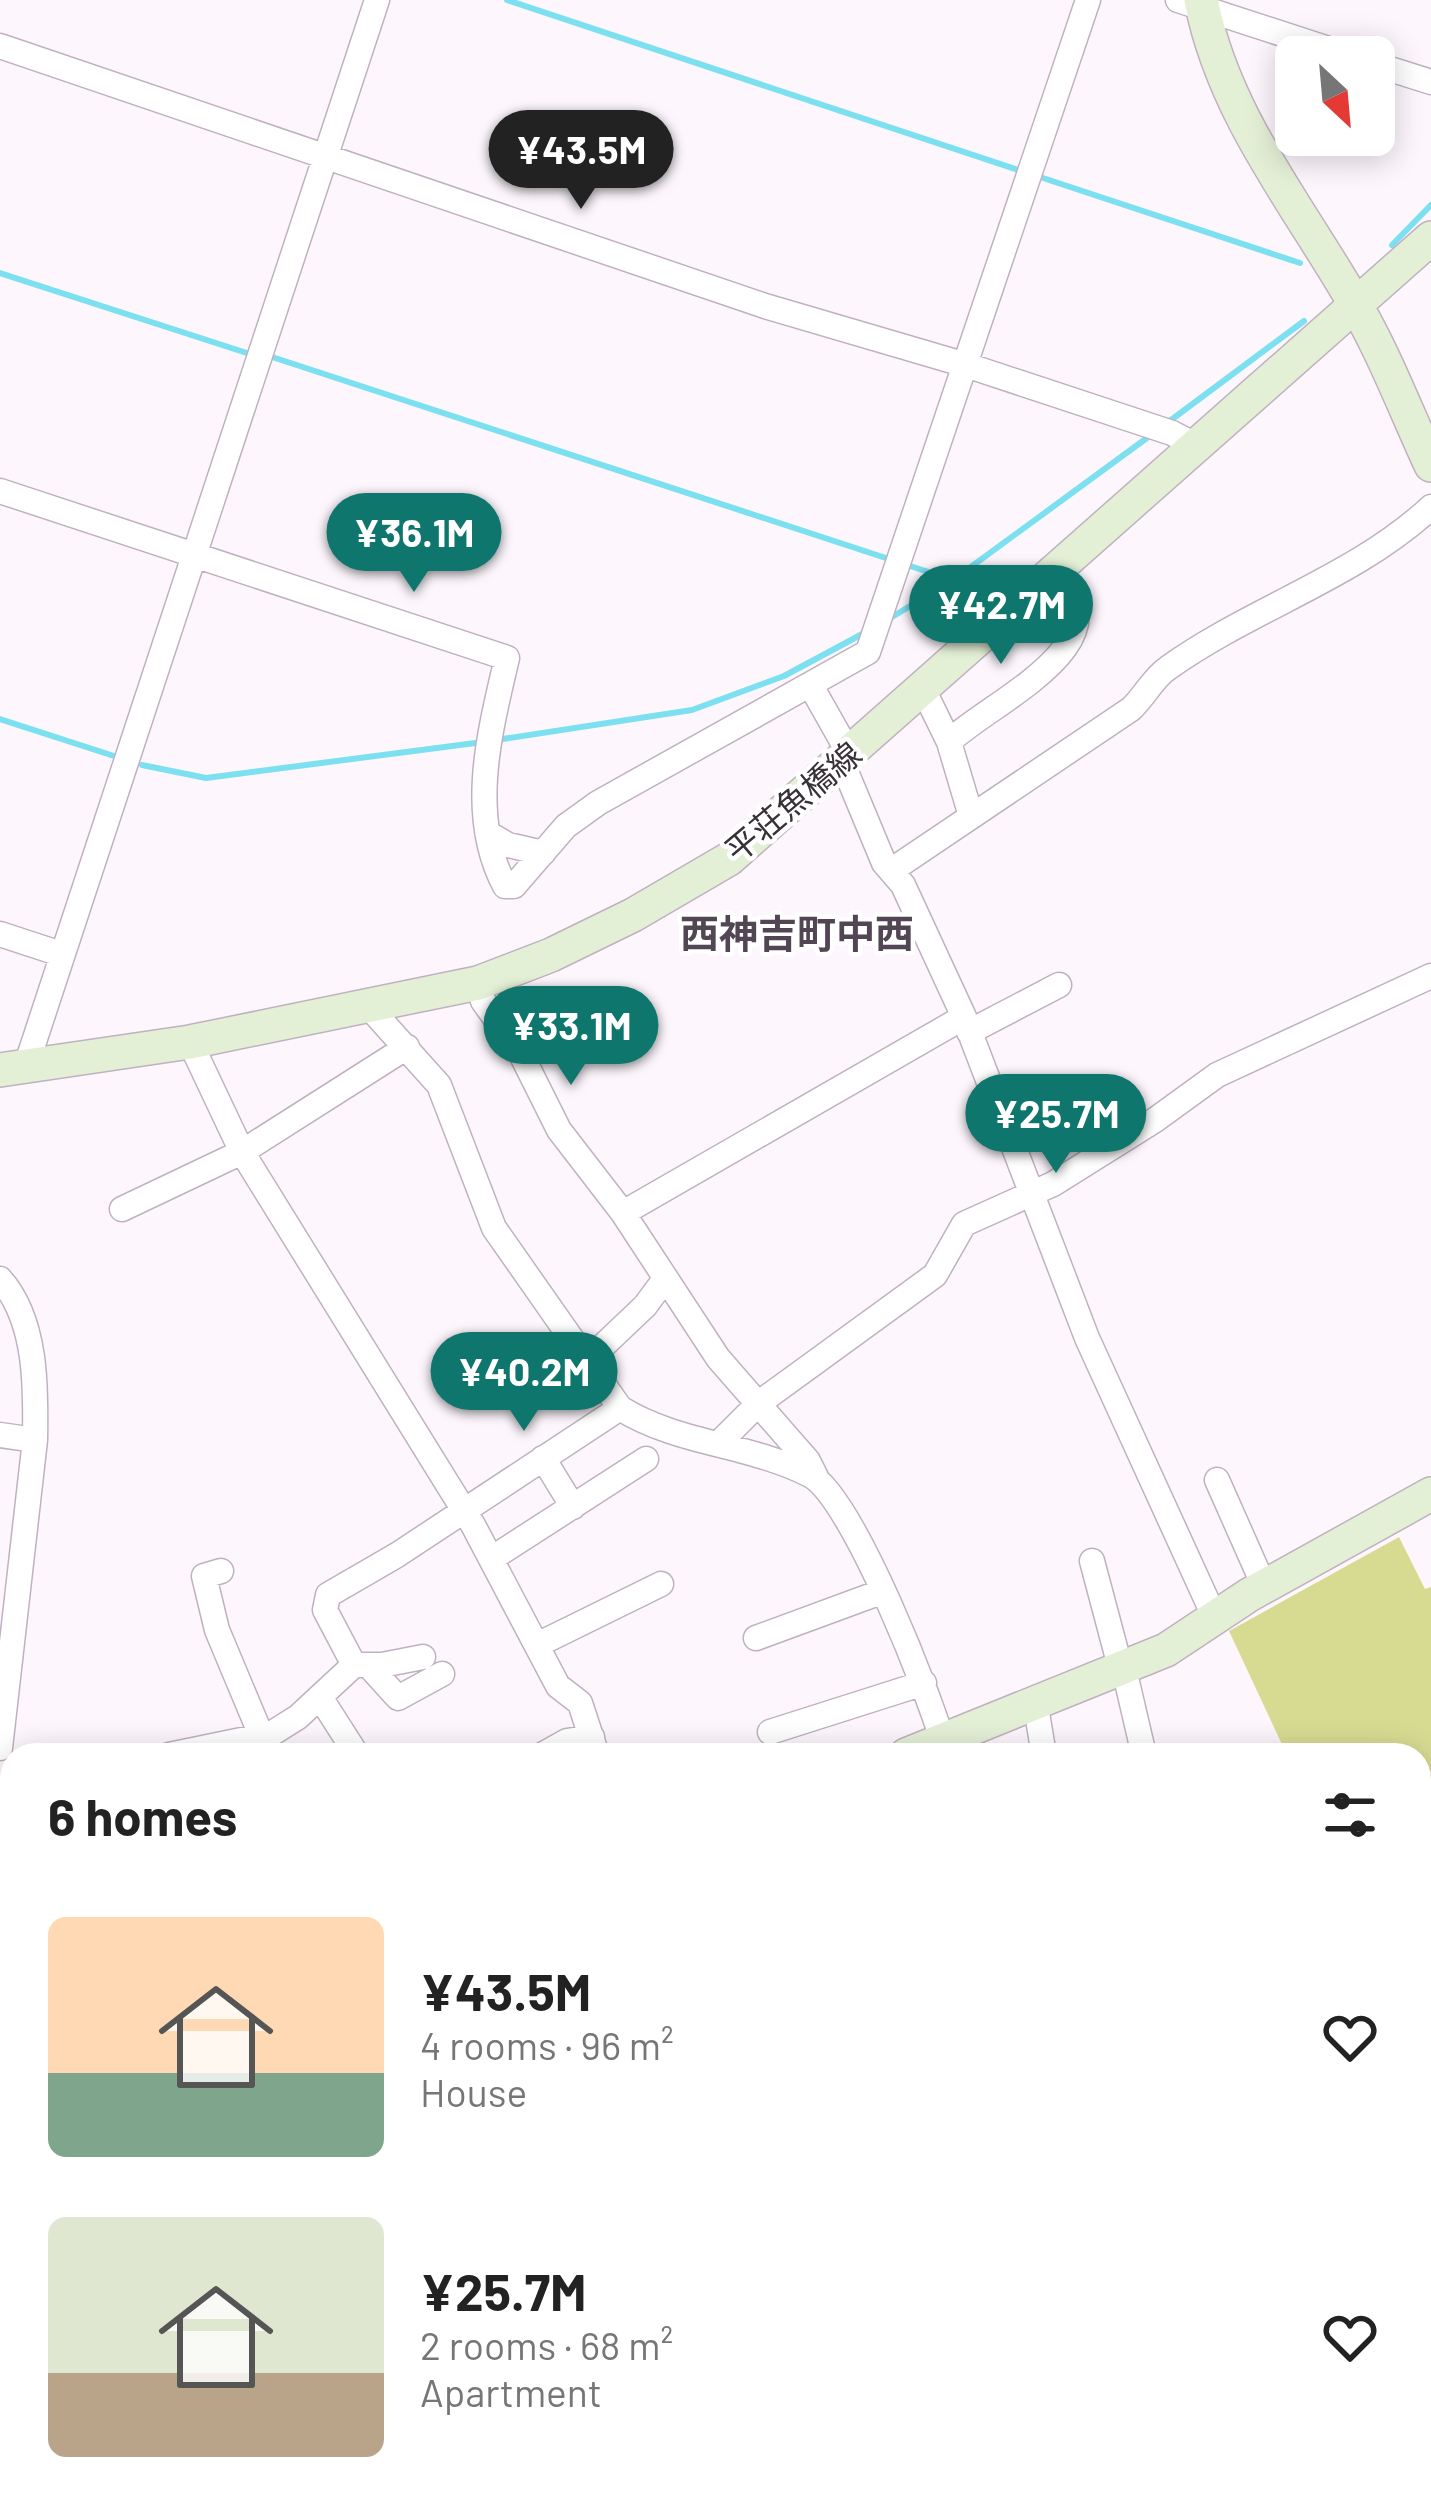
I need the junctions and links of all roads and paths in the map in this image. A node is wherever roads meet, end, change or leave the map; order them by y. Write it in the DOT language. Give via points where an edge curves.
graph roads {
  1 [pos="377,0"];
  2 [pos="1088,0"];
  3 [pos="1194,3"];
  4 [pos="1291,36"];
  5 [pos="0,46"];
  6 [pos="1395,71"];
  7 [pos="1431,82"];
  8 [pos="325,156"];
  9 [pos="1431,238"];
  10 [pos="1352,298"];
  11 [pos="966,365"];
  12 [pos="1184,439"];
  13 [pos="1431,465"];
  14 [pos="0,491"];
  15 [pos="1431,507"];
  16 [pos="192,555"];
  17 [pos="1051,575"];
  18 [pos="811,686"];
  19 [pos="923,689"];
  20 [pos="949,742"];
  21 [pos="846,758"];
  22 [pos="971,816"];
  23 [pos="490,834"];
  24 [pos="544,853"];
  25 [pos="892,870"];
  26 [pos="0,934"];
  27 [pos="61,954"];
  28 [pos="1431,976"];
  29 [pos="478,983"];
  30 [pos="1059,986"];
  31 [pos="369,1007"];
  32 [pos="966,1024"];
  33 [pos="190,1042"];
  34 [pos="407,1047"];
  35 [pos="13,1068"];
  36 [pos="242,1152"];
  37 [pos="1030,1191"];
  38 [pos="122,1209"];
  39 [pos="623,1213"];
  40 [pos="0,1279"];
  41 [pos="664,1279"];
  42 [pos="586,1362"];
  43 [pos="759,1403"];
  44 [pos="620,1408"];
  45 [pos="0,1435"];
  46 [pos="34,1440"];
  47 [pos="719,1442"];
  48 [pos="542,1458"];
  49 [pos="646,1459"];
  50 [pos="816,1477"];
  51 [pos="1217,1480"];
  52 [pos="1431,1494"];
  53 [pos="573,1507"];
  54 [pos="461,1510"];
  55 [pos="490,1558"];
  56 [pos="1092,1561"];
  57 [pos="220,1571"];
  58 [pos="661,1585"];
  59 [pos="1264,1586"];
  60 [pos="881,1592"];
  61 [pos="1214,1616"];
  62 [pos="756,1638"];
  63 [pos="537,1646"];
  64 [pos="361,1665"];
  65 [pos="1122,1669"];
  66 [pos="924,1683"];
  67 [pos="320,1696"];
  68 [pos="1035,1701"];
  69 [pos="770,1732"];
  70 [pos="261,1736"];
  71 [pos="1,1743"];
  72 [pos="227,1743"];
  73 [pos="349,1743"];
  74 [pos="593,1743"];
  75 [pos="943,1743"];
  76 [pos="950,1743"];
  77 [pos="1042,1743"];
  78 [pos="1141,1743"];
  1 -- 8 [label="street"];
  2 -- 11 [label="street"];
  3 -- 4 [label="street"];
  3 -- 10 [label="main road" via="1263,158"];
  5 -- 8 [label="street"];
  6 -- 7 [label="street"];
  8 -- 11 [label="street" via="765,306"];
  8 -- 16 [label="street"];
  9 -- 10 [label="main road, 平荘魚橋線"];
  10 -- 12 [label="main road, 平荘魚橋線"];
  10 -- 13 [label="main road"];
  11 -- 12 [label="street"];
  11 -- 18 [label="street" via="868,652"];
  12 -- 17 [label="main road, 平荘魚橋線"];
  14 -- 16 [label="street"];
  15 -- 22 [label="street" via="1394,540 1162,671 1130,709"];
  16 -- 23 [label="street" via="507,658 484,756"];
  16 -- 27 [label="street"];
  17 -- 19 [label="main road, 平荘魚橋線"];
  17 -- 20 [label="street" via="1074,606 1076,624 1061,654"];
  18 -- 21 [label="street"];
  18 -- 24 [label="street" via="598,803"];
  19 -- 20 [label="street"];
  19 -- 21 [label="main road, 平荘魚橋線"];
  20 -- 22 [label="street"];
  21 -- 25 [label="street"];
  21 -- 29 [label="main road, 平荘魚橋線" via="729,859 523,969"];
  22 -- 25 [label="street"];
  23 -- 24 [label="street"];
  23 -- 24 [label="street" via="505,886 522,880"];
  25 -- 32 [label="street"];
  26 -- 27 [label="street"];
  27 -- 35 [label="street"];
  28 -- 37 [label="street" via="1217,1075"];
  29 -- 31 [label="main road, 平荘魚橋線"];
  29 -- 39 [label="street" via="559,1130"];
  30 -- 32 [label="street"];
  31 -- 33 [label="main road, 平荘魚橋線"];
  31 -- 34 [label="street"];
  32 -- 37 [label="street"];
  32 -- 39 [label="street"];
  33 -- 35 [label="main road, 平荘魚橋線"];
  33 -- 36 [label="street"];
  34 -- 36 [label="street"];
  34 -- 42 [label="street" via="439,1085 494,1228"];
  36 -- 38 [label="street"];
  36 -- 54 [label="street"];
  37 -- 43 [label="street" via="964,1224 935,1275"];
  37 -- 61 [label="street" via="1087,1338"];
  39 -- 41 [label="street"];
  40 -- 46 [label="street" via="29,1342"];
  41 -- 42 [label="street"];
  41 -- 43 [label="street"];
  42 -- 44 [label="street"];
  43 -- 47 [label="street"];
  43 -- 50 [label="street"];
  44 -- 47 [label="street" via="648,1426"];
  44 -- 48 [label="street"];
  45 -- 46 [label="street"];
  46 -- 71 [label="street"];
  47 -- 50 [label="street"];
  48 -- 53 [label="street"];
  48 -- 54 [label="street"];
  49 -- 53 [label="street"];
  50 -- 60 [label="street" via="843,1511"];
  51 -- 59 [label="street"];
  52 -- 59 [label="main road"];
  53 -- 55 [label="street"];
  54 -- 55 [label="street"];
  54 -- 64 [label="street" via="328,1595 325,1610"];
  55 -- 63 [label="street"];
  56 -- 65 [label="street"];
  57 -- 70 [label="street" via="204,1576 217,1630"];
  58 -- 63 [label="street"];
  59 -- 61 [label="main road"];
  60 -- 62 [label="street"];
  60 -- 66 [label="street"];
  61 -- 65 [label="main road"];
  63 -- 74 [label="street" via="558,1686 580,1703"];
  64 -- 64 [label="street" via="433,1665 398,1698"];
  64 -- 67 [label="street"];
  65 -- 68 [label="main road"];
  65 -- 78 [label="street"];
  66 -- 69 [label="street"];
  66 -- 75 [label="street"];
  67 -- 70 [label="street"];
  67 -- 73 [label="street"];
  68 -- 76 [label="main road"];
  68 -- 77 [label="street"];
  70 -- 72 [label="street"];
}
